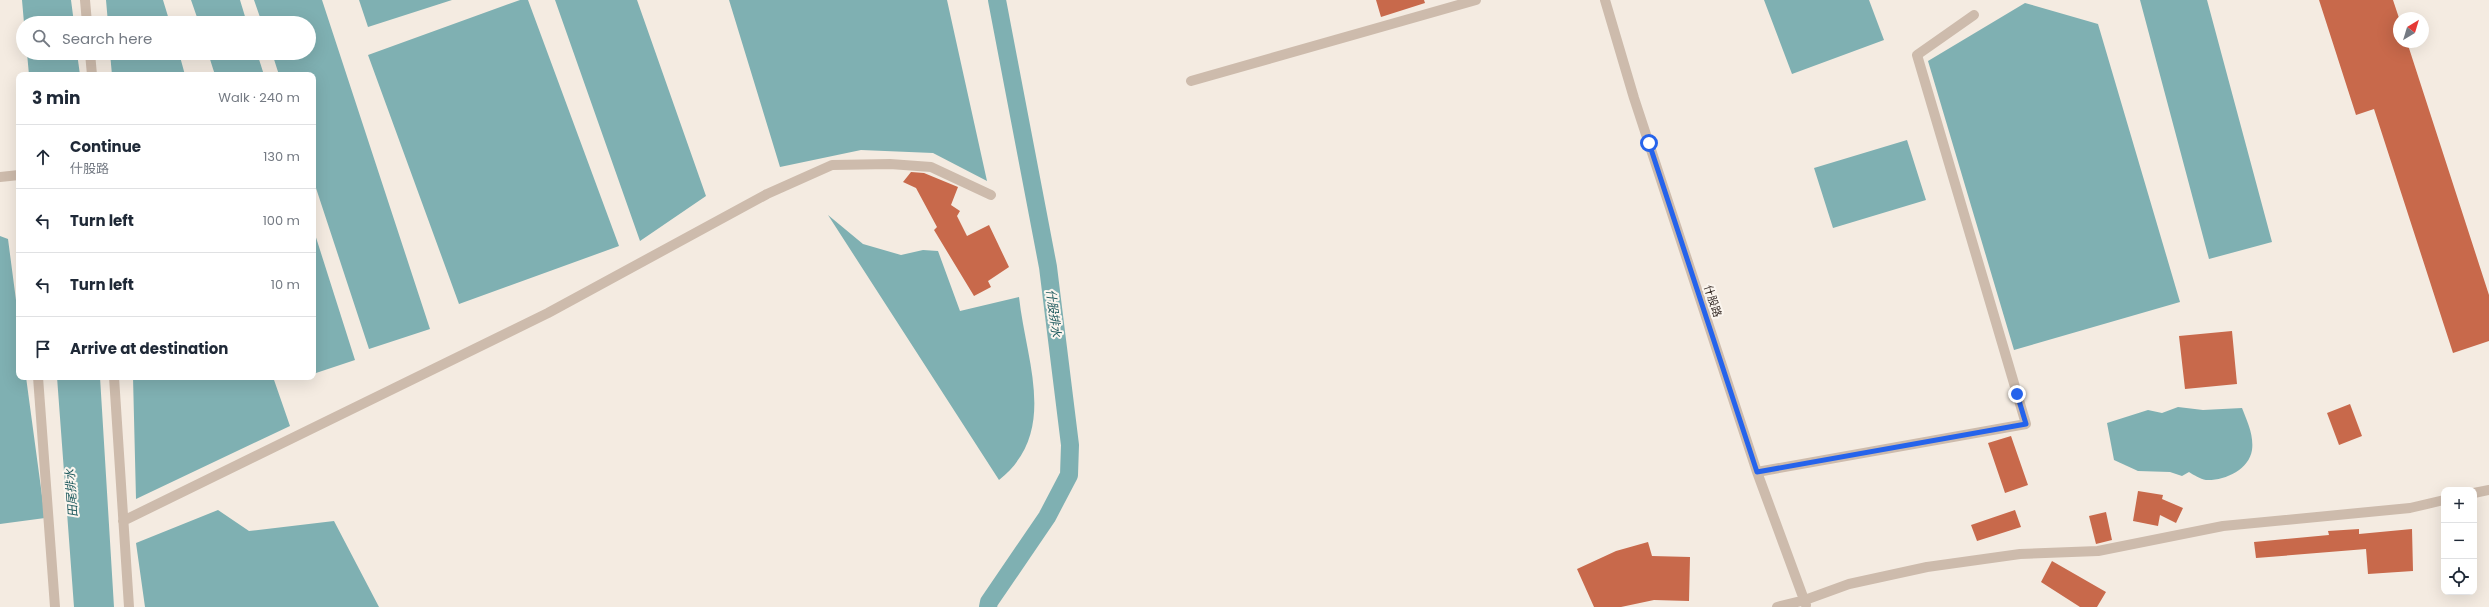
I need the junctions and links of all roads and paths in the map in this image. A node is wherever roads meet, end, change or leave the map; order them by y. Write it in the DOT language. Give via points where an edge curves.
graph roads {
  1 [pos="85,0"];
  2 [pos="1476,0"];
  3 [pos="1605,0"];
  4 [pos="1974,15"];
  5 [pos="86,16"];
  6 [pos="91,60"];
  7 [pos="92,72"];
  8 [pos="1191,81"];
  9 [pos="16,175"];
  10 [pos="0,177"];
  11 [pos="991,195"];
  12 [pos="38,380"];
  13 [pos="114,380"];
  14 [pos="1757,472"];
  15 [pos="2489,490"];
  16 [pos="2477,492"];
  17 [pos="2441,501"];
  18 [pos="122,521"];
  19 [pos="1805,604"];
  20 [pos="54,607"];
  21 [pos="130,607"];
  22 [pos="1777,607"];
  1 -- 5 [label="street"];
  2 -- 8 [label="street"];
  3 -- 14 [label="street, 什股路" via="1636,106"];
  4 -- 14 [label="street" via="1917,55 2026,424"];
  6 -- 7 [label="street"];
  9 -- 10 [label="street"];
  11 -- 18 [label="street" via="931,167 890,164 832,165 767,194 548,313"];
  12 -- 20 [label="street"];
  13 -- 18 [label="street"];
  14 -- 19 [label="street, 什股路"];
  15 -- 16 [label="street"];
  17 -- 19 [label="street" via="2410,508 2223,526 2098,551 2020,554 1927,567 1849,584"];
  18 -- 21 [label="street"];
  19 -- 22 [label="street"];
}
